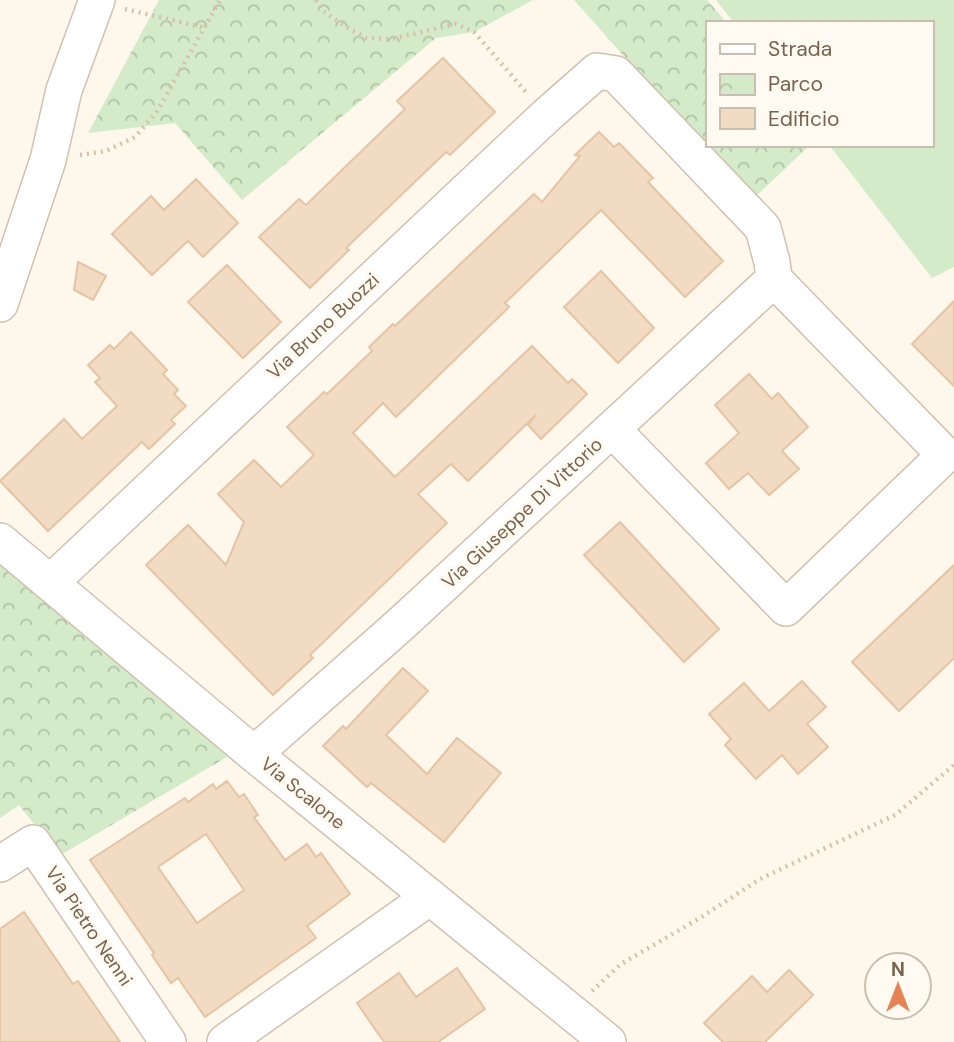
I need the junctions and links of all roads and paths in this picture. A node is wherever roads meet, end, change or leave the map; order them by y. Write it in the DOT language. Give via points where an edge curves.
graph roads {
  1 [pos="220,0"];
  2 [pos="316,0"];
  3 [pos="87,1"];
  4 [pos="206,28"];
  5 [pos="546,116"];
  6 [pos="48,160"];
  7 [pos="773,270"];
  8 [pos="0,304"];
  9 [pos="612,429"];
  10 [pos="0,541"];
  11 [pos="50,583"];
  12 [pos="254,754"];
  13 [pos="954,765"];
  14 [pos="0,864"];
  15 [pos="430,897"];
  16 [pos="572,1012"];
  17 [pos="168,1042"];
  18 [pos="225,1042"];
  19 [pos="608,1042"];
  1 -- 4 [label="path"];
  2 -- 5 [label="path" via="323,11 366,38 391,39 456,24 474,32"];
  3 -- 4 [label="path"];
  3 -- 6 [label="street"];
  4 -- 6 [label="path" via="156,113 135,137 106,151"];
  5 -- 7 [label="street, Via Bruno Buozzi" via="597,71 616,74 763,228"];
  5 -- 11 [label="street, Via Bruno Buozzi"];
  6 -- 8 [label="street"];
  7 -- 9 [label="street, Via Giuseppe Di Vittorio"];
  7 -- 9 [label="street" via="945,455 786,608"];
  9 -- 12 [label="street, Via Giuseppe Di Vittorio"];
  10 -- 11 [label="street, Via Scalone"];
  11 -- 12 [label="street, Via Scalone"];
  12 -- 15 [label="street, Via Scalone"];
  13 -- 16 [label="path" via="895,816 760,879 621,964"];
  14 -- 17 [label="street, Via Pietro Nenni" via="33,843"];
  15 -- 16 [label="street, Via Scalone"];
  15 -- 18 [label="street"];
  16 -- 19 [label="street, Via Scalone"];
}
